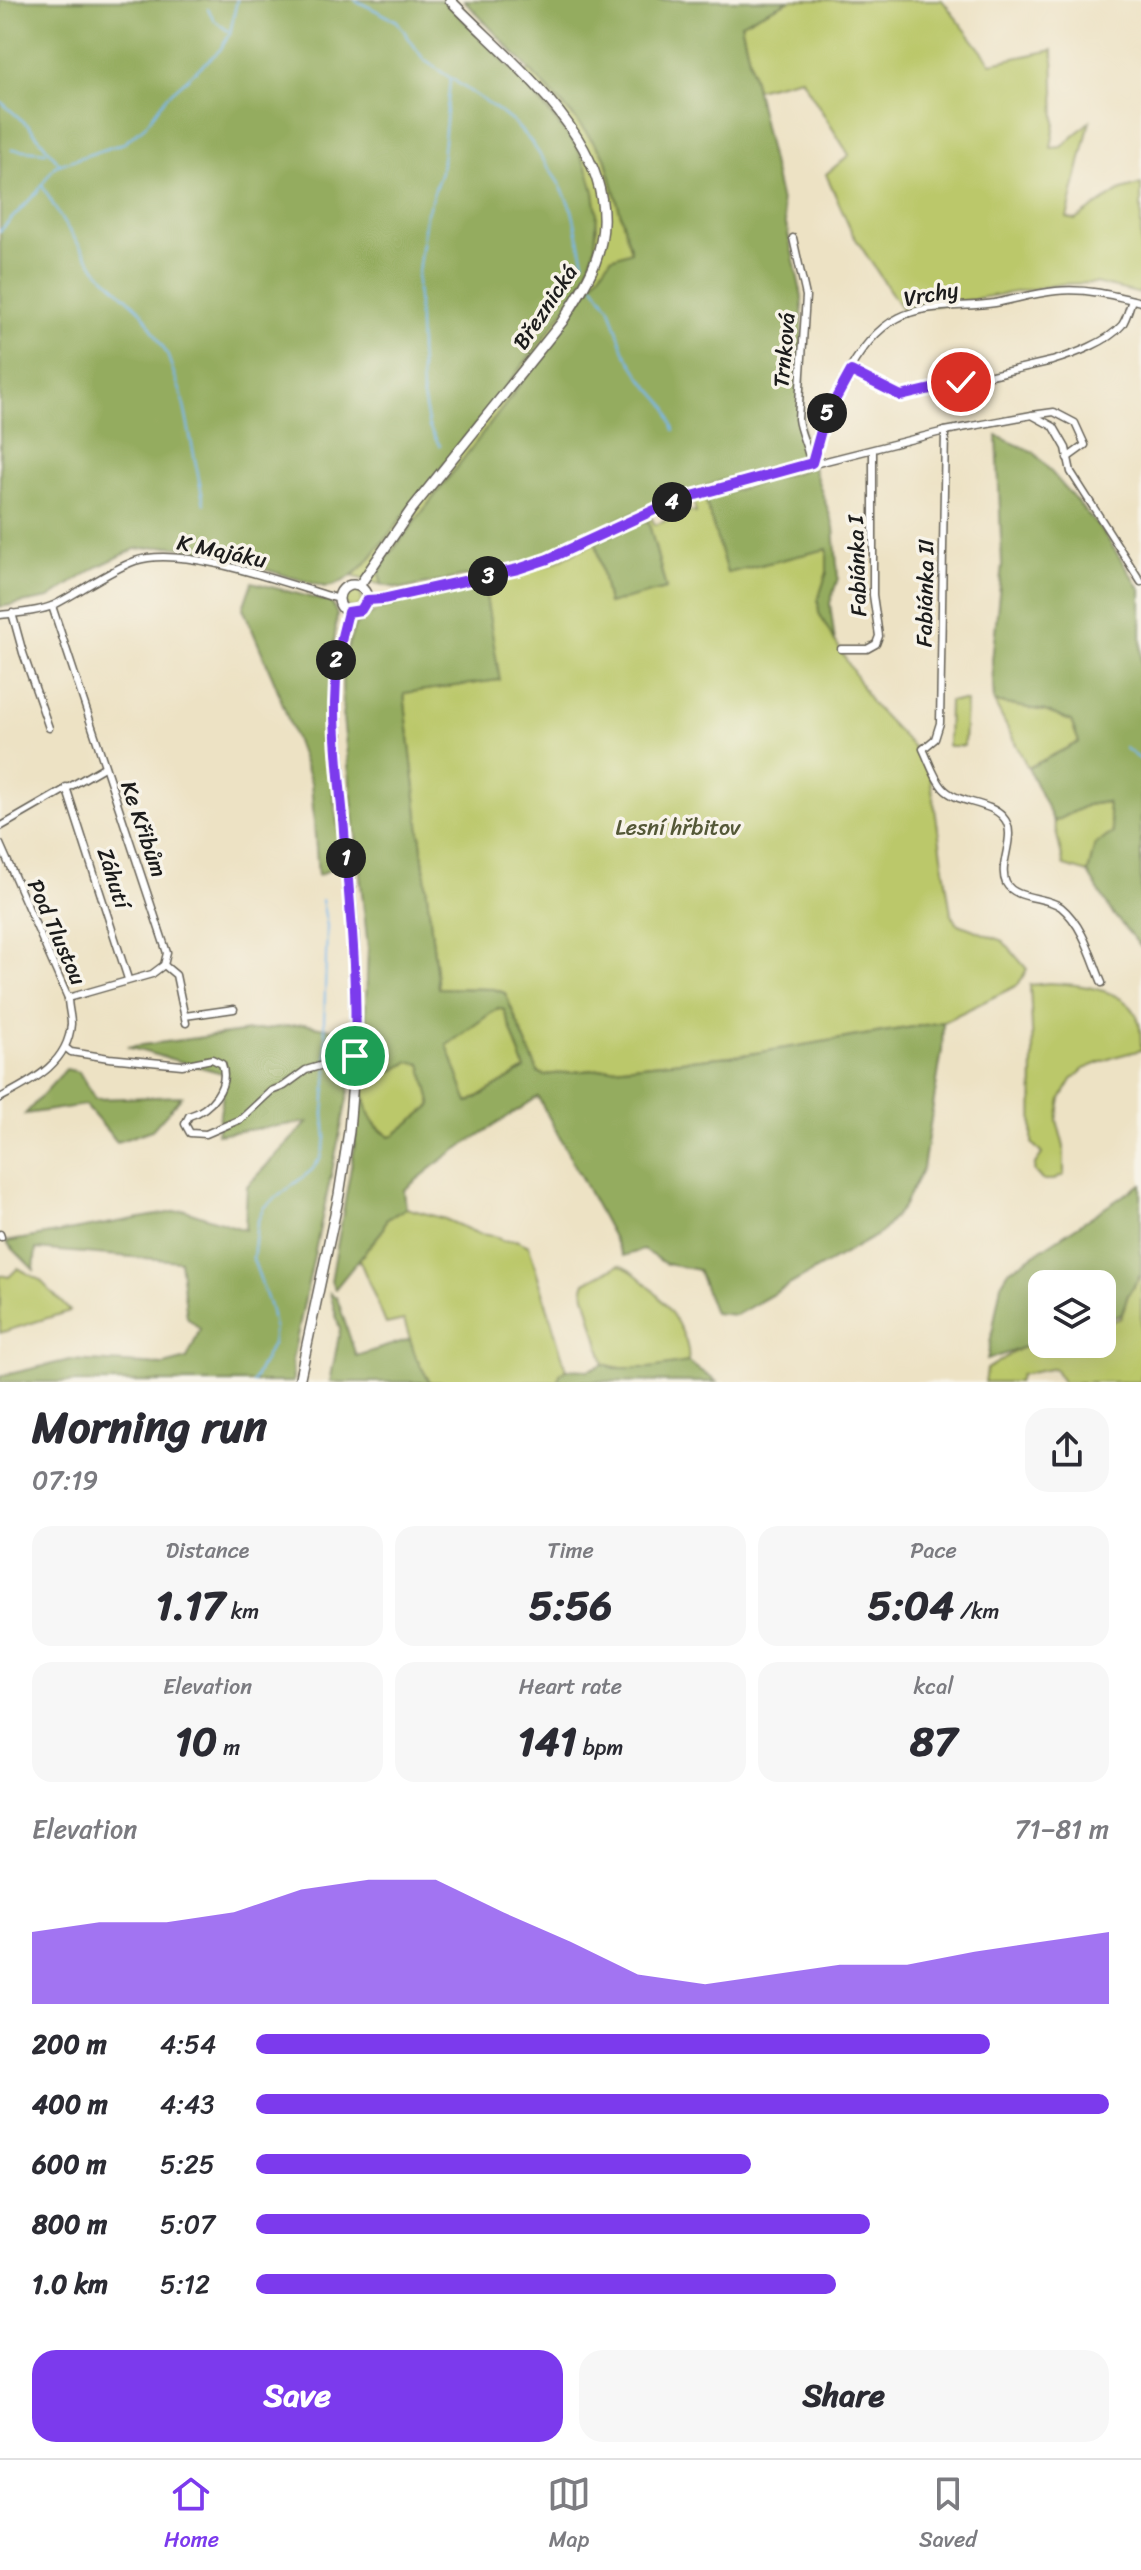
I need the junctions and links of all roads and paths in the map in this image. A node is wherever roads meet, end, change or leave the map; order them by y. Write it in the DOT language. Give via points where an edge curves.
graph roads {
  1 [pos="450,0"];
  2 [pos="793,238"];
  3 [pos="1132,300"];
  4 [pos="1141,302"];
  5 [pos="851,371"];
  6 [pos="1032,415"];
  7 [pos="945,431"];
  8 [pos="873,450"];
  9 [pos="1067,458"];
  10 [pos="811,463"];
  11 [pos="1141,582"];
  12 [pos="359,586"];
  13 [pos="339,599"];
  14 [pos="367,600"];
  15 [pos="52,606"];
  16 [pos="348,612"];
  17 [pos="12,613"];
  18 [pos="0,615"];
  19 [pos="841,649"];
  20 [pos="49,728"];
  21 [pos="104,767"];
  22 [pos="66,787"];
  23 [pos="0,827"];
  24 [pos="0,844"];
  25 [pos="164,965"];
  26 [pos="1098,972"];
  27 [pos="1086,975"];
  28 [pos="128,979"];
  29 [pos="1102,983"];
  30 [pos="68,998"];
  31 [pos="234,1009"];
  32 [pos="66,1048"];
  33 [pos="354,1084"];
  34 [pos="0,1098"];
  35 [pos="299,1382"];
  1 -- 12 [label="main road, Březnická" via="547,98 577,136 600,190 601,232 595,263 562,322 411,510"];
  2 -- 10 [label="street, Trnková" via="806,296 799,433"];
  3 -- 4 [label="street, Vrchy"];
  3 -- 5 [label="street, Vrchy" via="1057,291 909,314 882,329"];
  3 -- 5 [label="street" via="1118,329 1052,361 901,396"];
  5 -- 10 [label="street, Vrchy" via="824,420"];
  6 -- 7 [label="street"];
  6 -- 9 [label="street" via="1054,427"];
  6 -- 9 [label="street" via="1054,412 1075,423 1085,445"];
  7 -- 8 [label="street"];
  7 -- 26 [label="street, Fabiánka II" via="940,723 935,739 923,749 944,789 1006,820 1007,885 1063,909"];
  8 -- 10 [label="street"];
  8 -- 19 [label="street, Fabiánka I" via="873,595 879,636 867,649"];
  9 -- 11 [label="street"];
  10 -- 14 [label="street" via="674,501 518,569"];
  12 -- 13 [label="main road, Březnická" via="346,587"];
  12 -- 14 [label="main road"];
  13 -- 15 [label="street, K Majáku" via="167,556 138,560"];
  13 -- 16 [label="main road"];
  14 -- 16 [label="main road" via="361,610"];
  15 -- 17 [label="street, K Majáku"];
  15 -- 21 [label="street, Ke Křibům"];
  16 -- 33 [label="main road" via="336,662 334,702 357,984"];
  17 -- 18 [label="street, K Majáku"];
  17 -- 20 [label="street"];
  21 -- 22 [label="street"];
  21 -- 25 [label="street, Ke Křibům" via="167,953"];
  22 -- 23 [label="street"];
  22 -- 28 [label="street, Záhutí"];
  24 -- 30 [label="street, Pod Tlustou"];
  25 -- 28 [label="street" via="152,974"];
  25 -- 31 [label="street, Ke Křibům" via="176,975 185,1020"];
  26 -- 27 [label="street"];
  26 -- 29 [label="street"];
  28 -- 30 [label="street"];
  30 -- 32 [label="street, Pod Tlustou"];
  32 -- 33 [label="street" via="109,1058 182,1065 212,1059 222,1064 215,1101 189,1116 185,1124 190,1133 206,1134 241,1119 271,1091 306,1070 340,1067"];
  32 -- 34 [label="street" via="42,1075"];
  33 -- 35 [label="main road" via="341,1184"];
}
